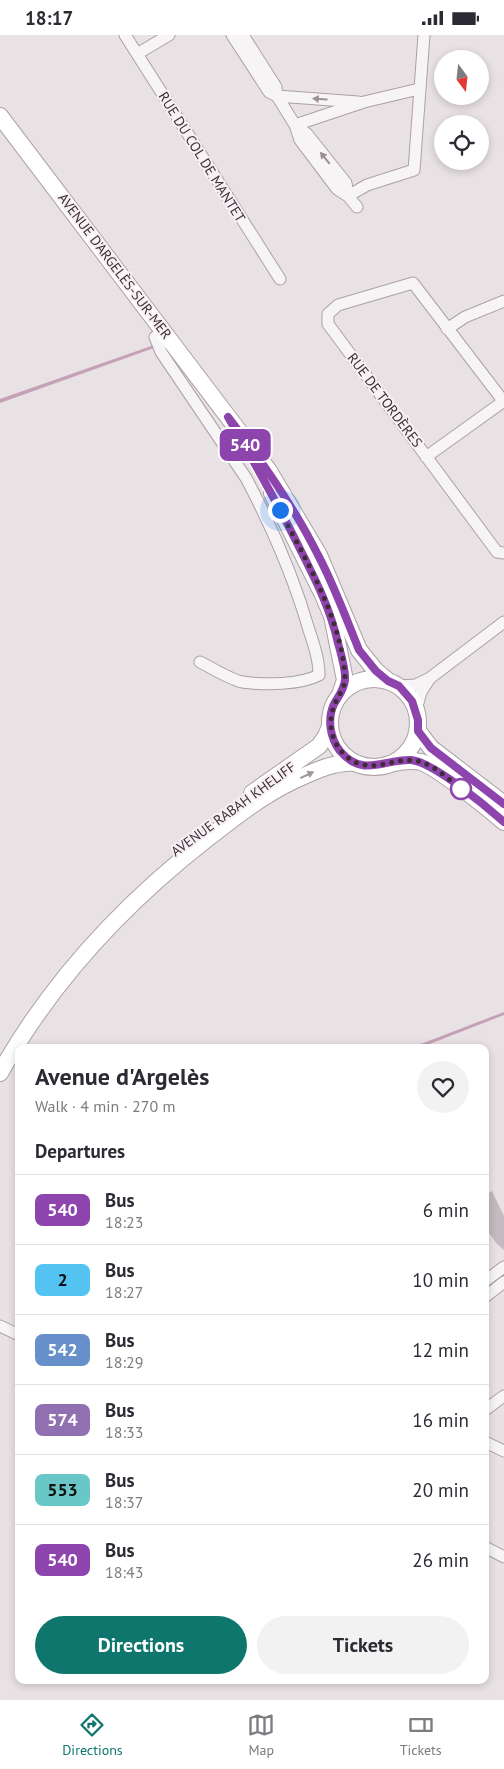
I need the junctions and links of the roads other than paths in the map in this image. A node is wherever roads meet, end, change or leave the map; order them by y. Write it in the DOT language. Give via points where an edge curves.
graph roads {
  1 [pos="125,35"];
  2 [pos="168,35"];
  3 [pos="232,35"];
  4 [pos="243,35"];
  5 [pos="424,35"];
  6 [pos="137,54"];
  7 [pos="419,89"];
  8 [pos="277,96"];
  9 [pos="364,102"];
  10 [pos="0,116"];
  11 [pos="294,125"];
  12 [pos="348,196"];
  13 [pos="357,207"];
  14 [pos="280,279"];
  15 [pos="504,301"];
  16 [pos="447,329"];
  17 [pos="155,337"];
  18 [pos="504,401"];
  19 [pos="228,417"];
  20 [pos="426,457"];
  21 [pos="504,553"];
  22 [pos="504,622"];
  23 [pos="200,662"];
  24 [pos="430,678"];
  25 [pos="393,684"];
  26 [pos="340,695"];
  27 [pos="416,710"];
  28 [pos="330,726"];
  29 [pos="418,731"];
  30 [pos="356,763"];
  31 [pos="389,764"];
  32 [pos="504,804"];
  33 [pos="504,822"];
  34 [pos="19,1044"];
  35 [pos="15,1050"];
  36 [pos="0,1054"];
  37 [pos="0,1073"];
  38 [pos="504,1267"];
  39 [pos="489,1278"];
  40 [pos="504,1283"];
  41 [pos="489,1294"];
  42 [pos="0,1326"];
  43 [pos="15,1333"];
  44 [pos="504,1396"];
  45 [pos="489,1407"];
  46 [pos="489,1444"];
  47 [pos="504,1451"];
  48 [pos="489,1549"];
  49 [pos="504,1557"];
  1 -- 6 [label="street, RUE DU COL DE MANTET"];
  2 -- 6 [label="street"];
  3 -- 8 [label="street" via="269,92"];
  4 -- 8 [label="street" via="276,87"];
  5 -- 7 [label="street"];
  6 -- 14 [label="street, RUE DU COL DE MANTET"];
  7 -- 9 [label="street"];
  7 -- 12 [label="street" via="414,170 367,185"];
  9 -- 8 [label="street, one-way"];
  8 -- 11 [label="street"];
  9 -- 11 [label="street"];
  10 -- 19 [label="main road, AVENUE D'ARGELÈS-SUR-MER"];
  11 -- 12 [label="street" via="300,140 337,189"];
  12 -- 13 [label="street"];
  15 -- 16 [label="street" via="465,317"];
  16 -- 18 [label="street"];
  16 -- 20 [label="street, RUE DE TORDÈRES" via="413,283 338,305 328,314 328,324"];
  17 -- 23 [label="street" via="161,352 256,496 289,568 319,665 319,675 288,683 241,682"];
  18 -- 20 [label="street"];
  19 -- 25 [label="main road, AVENUE D'ARGELÈS-SUR-MER" via="269,471 319,555 359,650 376,671"];
  19 -- 26 [label="main road, AVENUE D'ARGELÈS-SUR-MER" via="273,495 332,616 345,680"];
  20 -- 21 [label="street, RUE DE TORDÈRES" via="497,552"];
  22 -- 24 [label="street"];
  24 -- 25 [label="street" via="416,685"];
  24 -- 27 [label="street"];
  25 -- 26 [label="main road" via="375,679 362,681"];
  25 -- 27 [label="main road" via="412,701"];
  26 -- 28 [label="main road" via="334,704"];
  27 -- 29 [label="main road"];
  28 -- 30 [label="main road" via="336,744"];
  28 -- 36 [label="main road, AVENUE RABAH KHELIFF" via="319,746 192,837 130,891 39,995"];
  29 -- 31 [label="main road" via="408,751"];
  29 -- 32 [label="main road" via="431,748"];
  30 -- 31 [label="main road" via="372,766"];
  34 -- 30 [label="main road, AVENUE RABAH KHELIFF, one-way" via="46,1002 109,928 166,873 234,818 281,787 330,766"];
  31 -- 33 [label="main road" via="410,760 423,763"];
  37 -- 35 [label="main road, AVENUE RABAH KHELIFF, one-way"];
  38 -- 39 [label="street"];
  40 -- 41 [label="street"];
  42 -- 43 [label="street"];
  44 -- 45 [label="street"];
  46 -- 47 [label="street"];
  48 -- 49 [label="street"];
}
